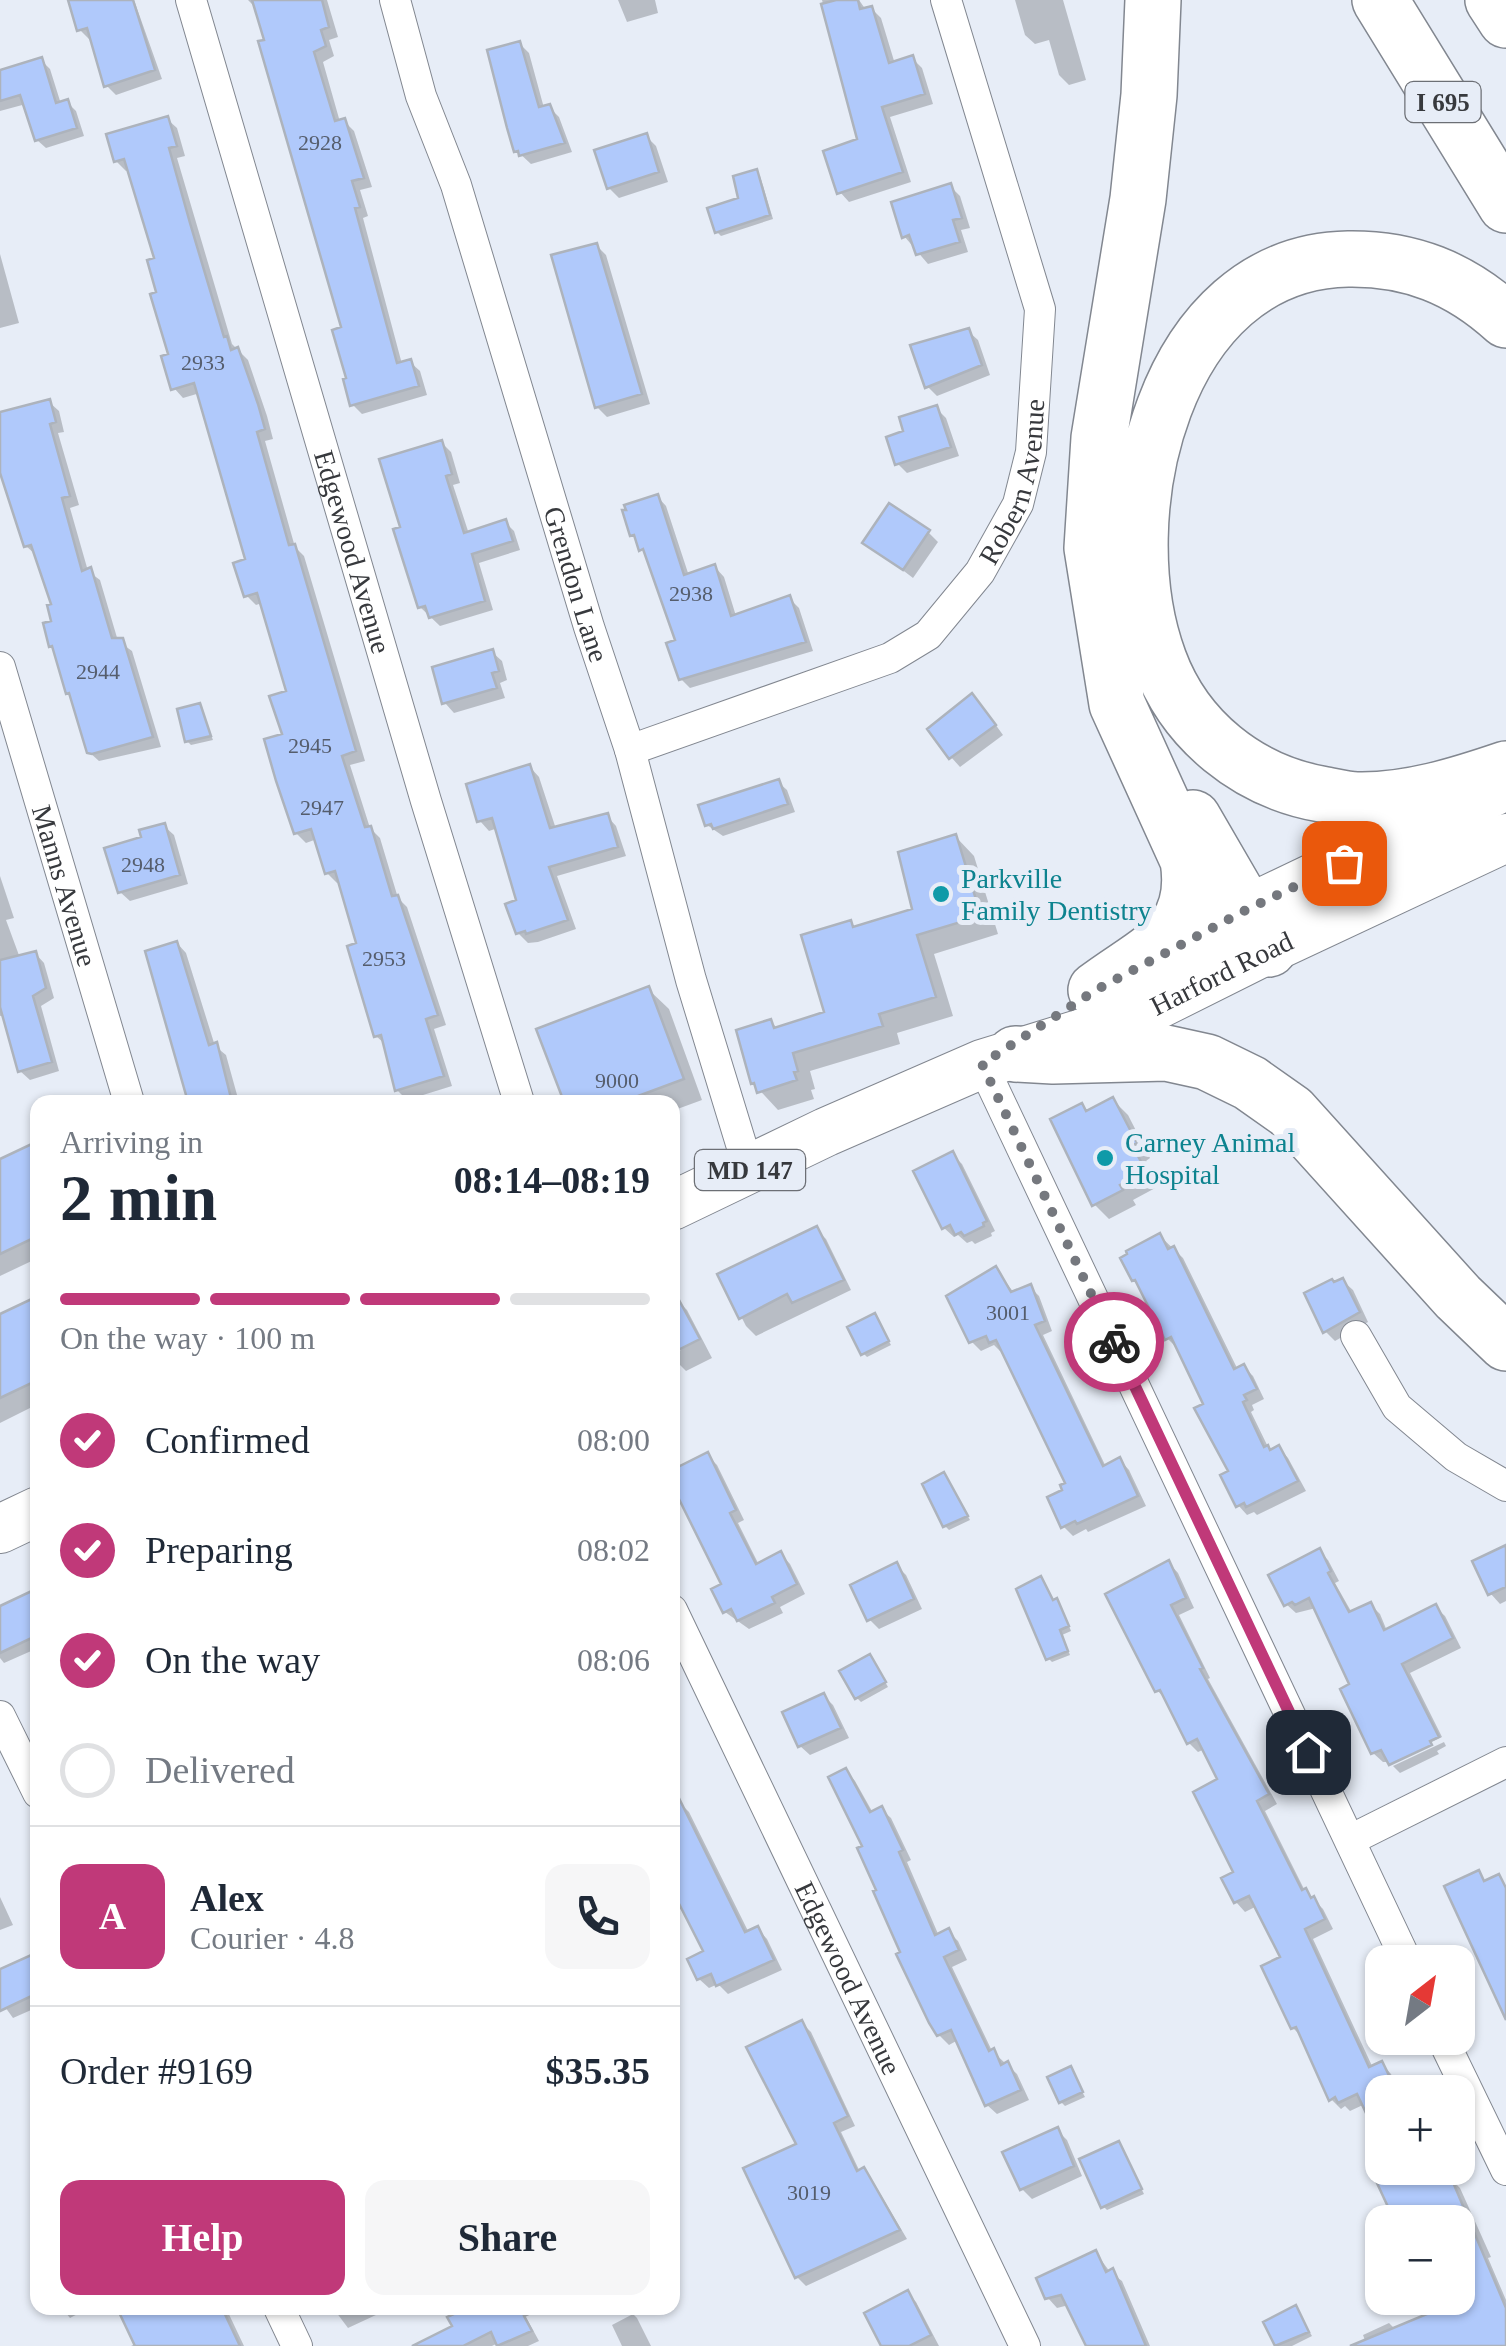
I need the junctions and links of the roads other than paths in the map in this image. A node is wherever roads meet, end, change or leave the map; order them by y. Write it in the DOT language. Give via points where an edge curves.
graph roads {
  1 [pos="191,0"];
  2 [pos="395,0"];
  3 [pos="946,0"];
  4 [pos="1153,0"];
  5 [pos="1380,0"];
  6 [pos="1493,0"];
  7 [pos="1506,20"];
  8 [pos="1506,205"];
  9 [pos="1506,320"];
  10 [pos="0,667"];
  11 [pos="1110,672"];
  12 [pos="5,706"];
  13 [pos="630,750"];
  14 [pos="1506,768"];
  15 [pos="1506,786"];
  16 [pos="1506,838"];
  17 [pos="1258,929"];
  18 [pos="1096,990"];
  19 [pos="999,1059"];
  20 [pos="127,1095"];
  21 [pos="517,1095"];
  22 [pos="749,1170"];
  23 [pos="680,1202"];
  24 [pos="1356,1336"];
  25 [pos="1506,1343"];
  26 [pos="1506,1486"];
  27 [pos="30,1515"];
  28 [pos="0,1529"];
  29 [pos="680,1627"];
  30 [pos="0,1716"];
  31 [pos="1506,1762"];
  32 [pos="30,1777"];
  33 [pos="1350,1840"];
  34 [pos="1398,1945"];
  35 [pos="1450,2055"];
  36 [pos="1506,2170"];
  37 [pos="282,2315"];
  38 [pos="298,2346"];
  39 [pos="1025,2346"];
  1 -- 21 [label="street, Edgewood Avenue"];
  2 -- 13 [label="street, Grendon Lane"];
  3 -- 13 [label="street, Robern Avenue" via="1040,309 1031,452 1018,504 980,572 928,635 890,658"];
  4 -- 11 [label="highway" via="1138,199 1093,512"];
  5 -- 8 [label="highway, I 695"];
  6 -- 7 [label="highway"];
  9 -- 14 [label="highway" via="1473,292 1404,263 1330,260 1261,283 1212,323 1173,384 1146,472 1141,540 1159,662 1195,723 1262,777 1357,800 1415,795"];
  10 -- 12 [label="street, Manns Avenue"];
  11 -- 17 [label="highway"];
  11 -- 18 [label="highway" via="1117,704 1188,860 1192,884 1180,926"];
  12 -- 20 [label="street, Manns Avenue"];
  13 -- 22 [label="street, Grendon Lane"];
  15 -- 17 [label="main road, Harford Road / MD 147"];
  16 -- 17 [label="main road, Harford Road / MD 147"];
  17 -- 18 [label="main road, Harford Road / MD 147"];
  17 -- 19 [label="main road, Harford Road / MD 147" via="1130,1018"];
  18 -- 19 [label="main road, Harford Road / MD 147"];
  19 -- 22 [label="main road, Harford Road / MD 147"];
  19 -- 25 [label="highway" via="1166,1053 1207,1062 1250,1083 1291,1112"];
  19 -- 33 [label="street"];
  22 -- 23 [label="main road, Harford Road / MD 147"];
  24 -- 26 [label="street" via="1397,1407 1456,1457"];
  27 -- 28 [label="main road"];
  29 -- 39 [label="street, Edgewood Avenue"];
  30 -- 32 [label="street"];
  31 -- 33 [label="street"];
  33 -- 34 [label="street"];
  35 -- 36 [label="street"];
  37 -- 38 [label="street"];
}
